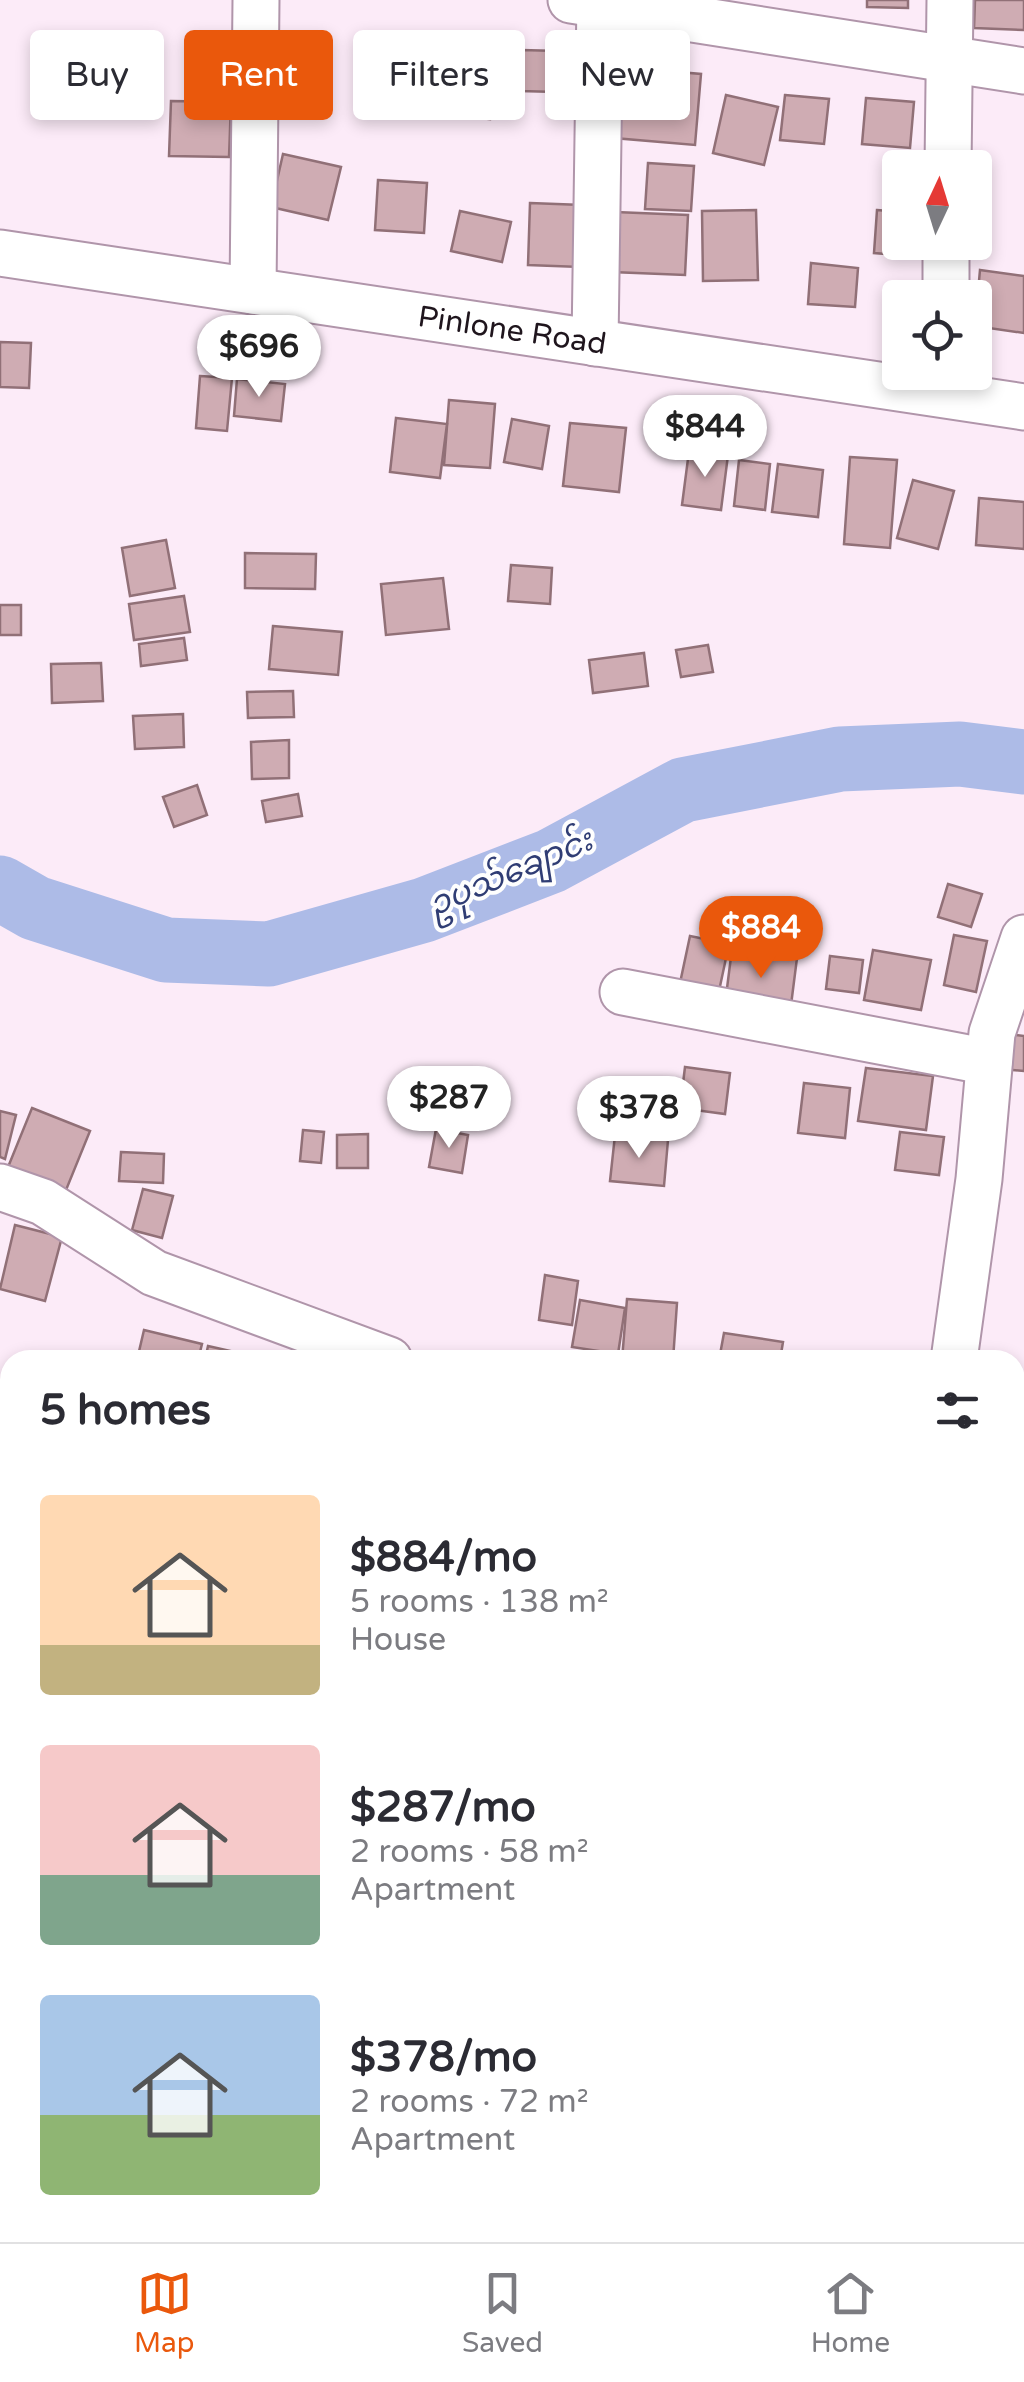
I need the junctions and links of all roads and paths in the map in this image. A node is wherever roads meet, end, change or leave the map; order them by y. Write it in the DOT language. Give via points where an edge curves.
graph roads {
  1 [pos="256,0"];
  2 [pos="950,0"];
  3 [pos="590,2"];
  4 [pos="950,58"];
  5 [pos="1024,71"];
  6 [pos="948,150"];
  7 [pos="0,253"];
  8 [pos="253,291"];
  9 [pos="594,343"];
  10 [pos="882,377"];
  11 [pos="964,390"];
  12 [pos="1024,408"];
  13 [pos="1024,938"];
  14 [pos="622,992"];
  15 [pos="989,1062"];
  16 [pos="0,1187"];
  17 [pos="362,1350"];
  18 [pos="955,1350"];
  1 -- 8 [label="street"];
  2 -- 4 [label="street"];
  3 -- 4 [label="street"];
  3 -- 9 [label="street"];
  4 -- 5 [label="street"];
  4 -- 6 [label="street"];
  7 -- 8 [label="street, Pinlone Road"];
  8 -- 9 [label="street, Pinlone Road"];
  9 -- 10 [label="street, Pinlone Road"];
  11 -- 12 [label="street, Pinlone Road"];
  13 -- 15 [label="street"];
  14 -- 15 [label="street"];
  15 -- 18 [label="street"];
  16 -- 17 [label="street" via="42,1202 154,1273"];
}
